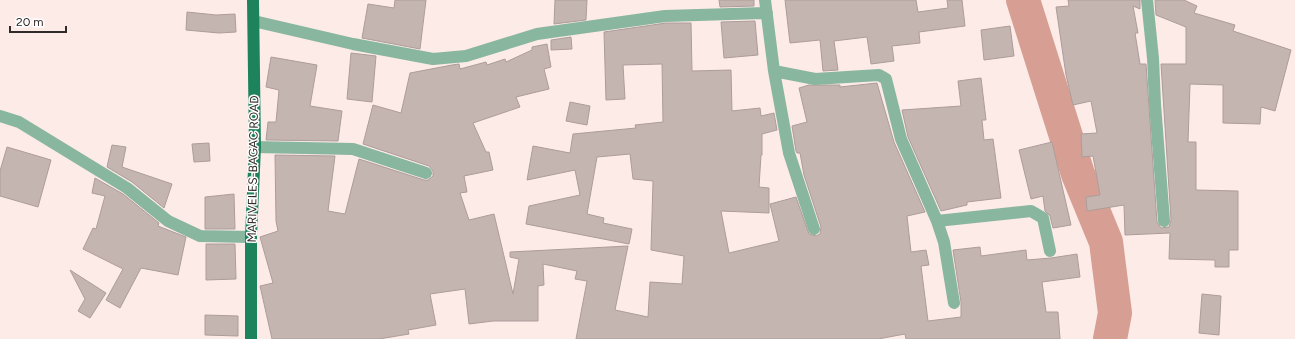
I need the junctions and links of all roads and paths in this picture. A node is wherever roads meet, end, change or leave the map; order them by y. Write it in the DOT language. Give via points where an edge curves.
graph roads {
  1 [pos="253,0"];
  2 [pos="765,0"];
  3 [pos="1147,0"];
  4 [pos="767,12"];
  5 [pos="254,21"];
  6 [pos="774,71"];
  7 [pos="0,116"];
  8 [pos="255,147"];
  9 [pos="426,173"];
  10 [pos="937,221"];
  11 [pos="1164,221"];
  12 [pos="814,229"];
  13 [pos="252,237"];
  14 [pos="1050,251"];
  15 [pos="954,303"];
  16 [pos="251,339"];
  1 -- 5 [label="main road, MARIVELES-BAGAC ROAD"];
  2 -- 4 [label="street"];
  3 -- 11 [label="street"];
  4 -- 5 [label="street" via="665,16 537,34 466,56 433,60"];
  4 -- 6 [label="street"];
  5 -- 8 [label="main road, MARIVELES-BAGAC ROAD"];
  6 -- 10 [label="street" via="815,79 884,76 901,139"];
  6 -- 12 [label="street" via="788,153"];
  7 -- 13 [label="street" via="18,122 120,184 168,221 200,236"];
  8 -- 9 [label="street" via="353,149"];
  8 -- 13 [label="main road, MARIVELES-BAGAC ROAD"];
  10 -- 14 [label="street" via="1031,212 1044,218"];
  10 -- 15 [label="street" via="944,242"];
  13 -- 16 [label="main road, MARIVELES-BAGAC ROAD"];
}
